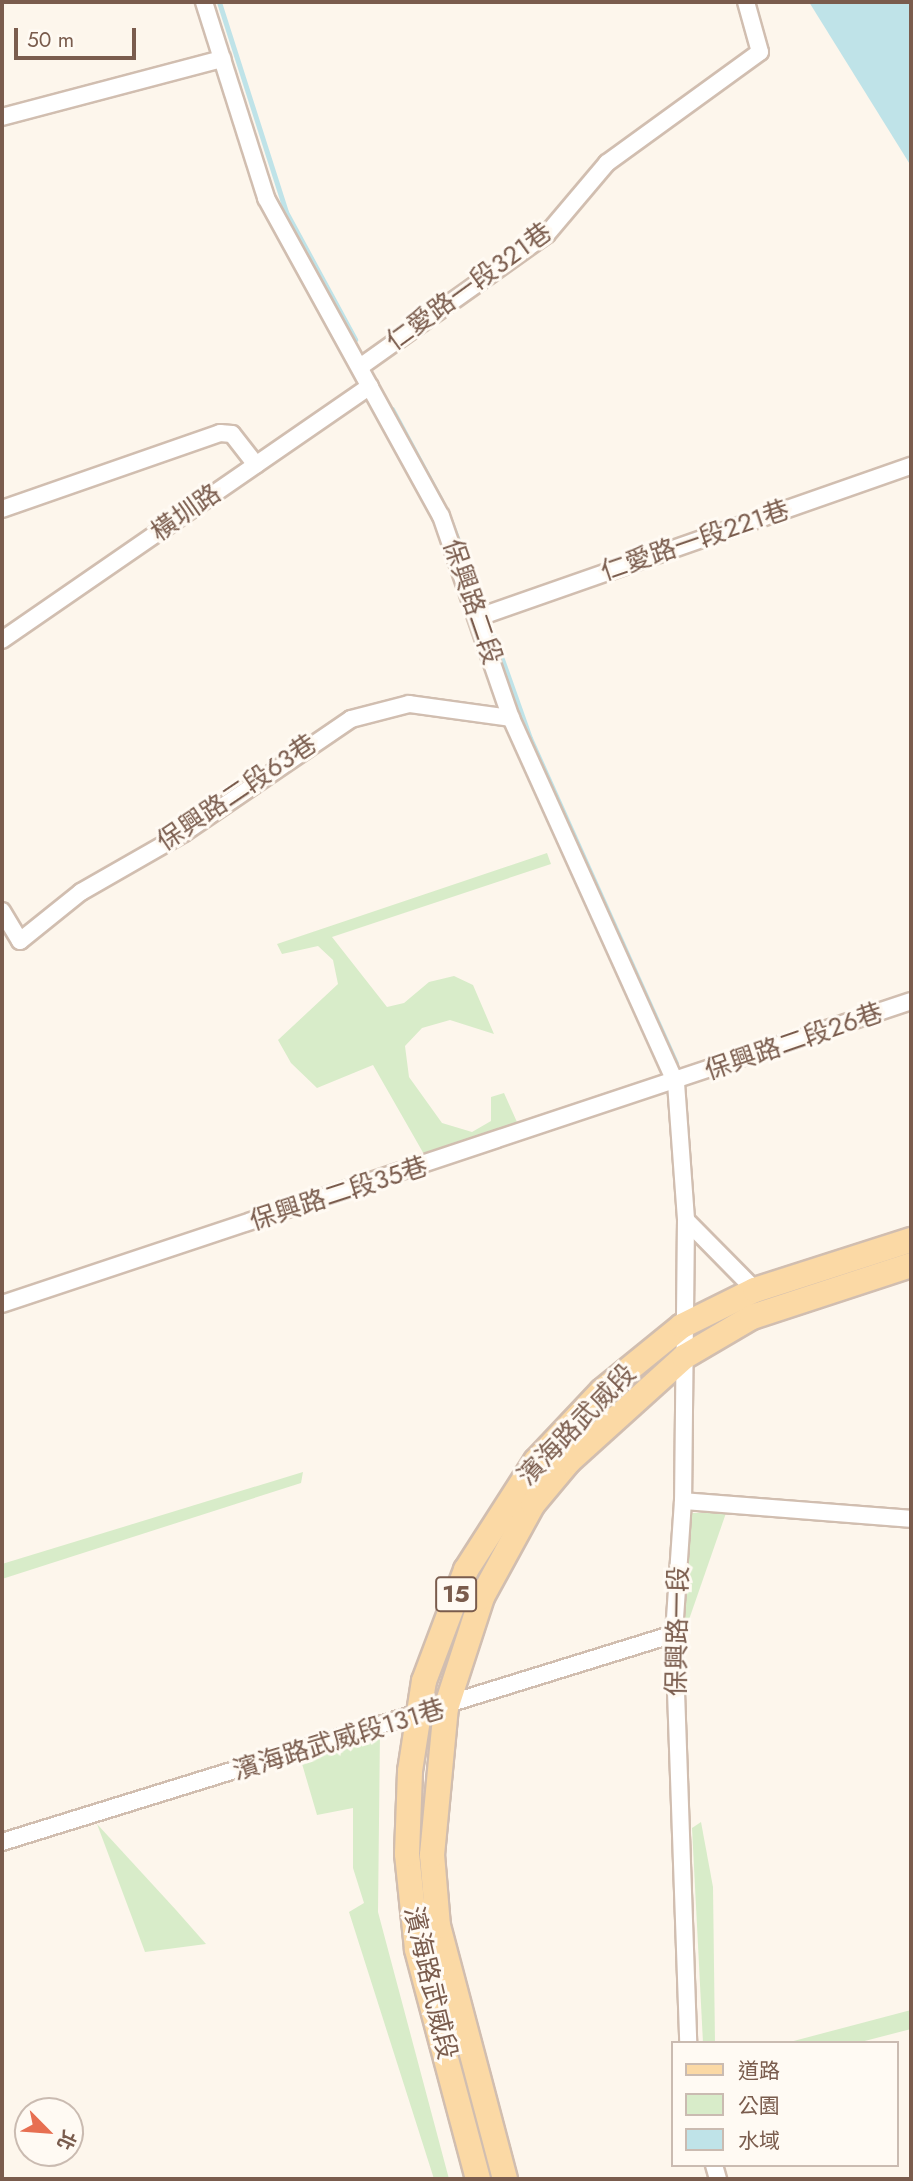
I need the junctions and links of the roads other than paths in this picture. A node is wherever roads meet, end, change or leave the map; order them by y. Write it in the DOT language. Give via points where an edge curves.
graph roads {
  1 [pos="204,2"];
  2 [pos="746,2"];
  3 [pos="222,59"];
  4 [pos="2,117"];
  5 [pos="360,367"];
  6 [pos="370,386"];
  7 [pos="256,464"];
  8 [pos="911,466"];
  9 [pos="2,509"];
  10 [pos="480,617"];
  11 [pos="2,640"];
  12 [pos="512,718"];
  13 [pos="2,911"];
  14 [pos="911,1001"];
  15 [pos="676,1083"];
  16 [pos="686,1220"];
  17 [pos="911,1240"];
  18 [pos="911,1265"];
  19 [pos="755,1290"];
  20 [pos="2,1304"];
  21 [pos="682,1326"];
  22 [pos="684,1357"];
  23 [pos="683,1502"];
  24 [pos="911,1519"];
  25 [pos="674,1634"];
  26 [pos="446,1708"];
  27 [pos="417,1717"];
  28 [pos="2,1842"];
  29 [pos="688,2041"];
  30 [pos="478,2179"];
  31 [pos="505,2179"];
  1 -- 3 [label="street, 保興路二段"];
  2 -- 5 [label="street, 仁愛路一段321巷" via="760,52 607,163 547,234"];
  3 -- 4 [label="street"];
  3 -- 5 [label="street, 保興路二段" via="266,198"];
  5 -- 6 [label="street, 保興路二段"];
  6 -- 7 [label="street, 橫圳路"];
  6 -- 10 [label="street, 保興路二段" via="441,516"];
  7 -- 9 [label="street" via="232,434 220,433"];
  7 -- 11 [label="street, 橫圳路"];
  8 -- 10 [label="street, 仁愛路一段221巷"];
  10 -- 12 [label="street, 保興路二段"];
  12 -- 13 [label="street, 保興路二段63巷" via="409,704 351,719 301,747 184,833 81,892 20,941"];
  12 -- 15 [label="street, 保興路二段"];
  14 -- 15 [label="street, 保興路二段26巷"];
  15 -- 16 [label="street, 保興路二段"];
  15 -- 20 [label="street, 保興路二段35巷"];
  16 -- 19 [label="street"];
  16 -- 21 [label="street, 保興路一段"];
  17 -- 19 [label="main road, 濱海路武威段 / 15"];
  18 -- 22 [label="main road, 濱海路武威段 / 15" via="752,1317"];
  19 -- 21 [label="main road, 濱海路武威段 / 15"];
  21 -- 22 [label="street, 保興路一段"];
  21 -- 27 [label="main road, 濱海路武威段 / 15" via="602,1391 510,1494 451,1603"];
  22 -- 23 [label="street, 保興路一段"];
  22 -- 26 [label="main road, 濱海路武威段 / 15" via="569,1461 533,1504 482,1597"];
  23 -- 24 [label="street"];
  23 -- 25 [label="street, 保興路一段"];
  25 -- 26 [label="street, 濱海路武威段131巷"];
  25 -- 29 [label="street, 保興路一段"];
  26 -- 27 [label="street, 濱海路武威段131巷"];
  26 -- 31 [label="main road, 濱海路武威段 / 15" via="432,1855 439,1926 462,2029"];
  27 -- 28 [label="street, 濱海路武威段131巷"];
  27 -- 30 [label="main road, 濱海路武威段 / 15" via="408,1808 417,1949"];
}
